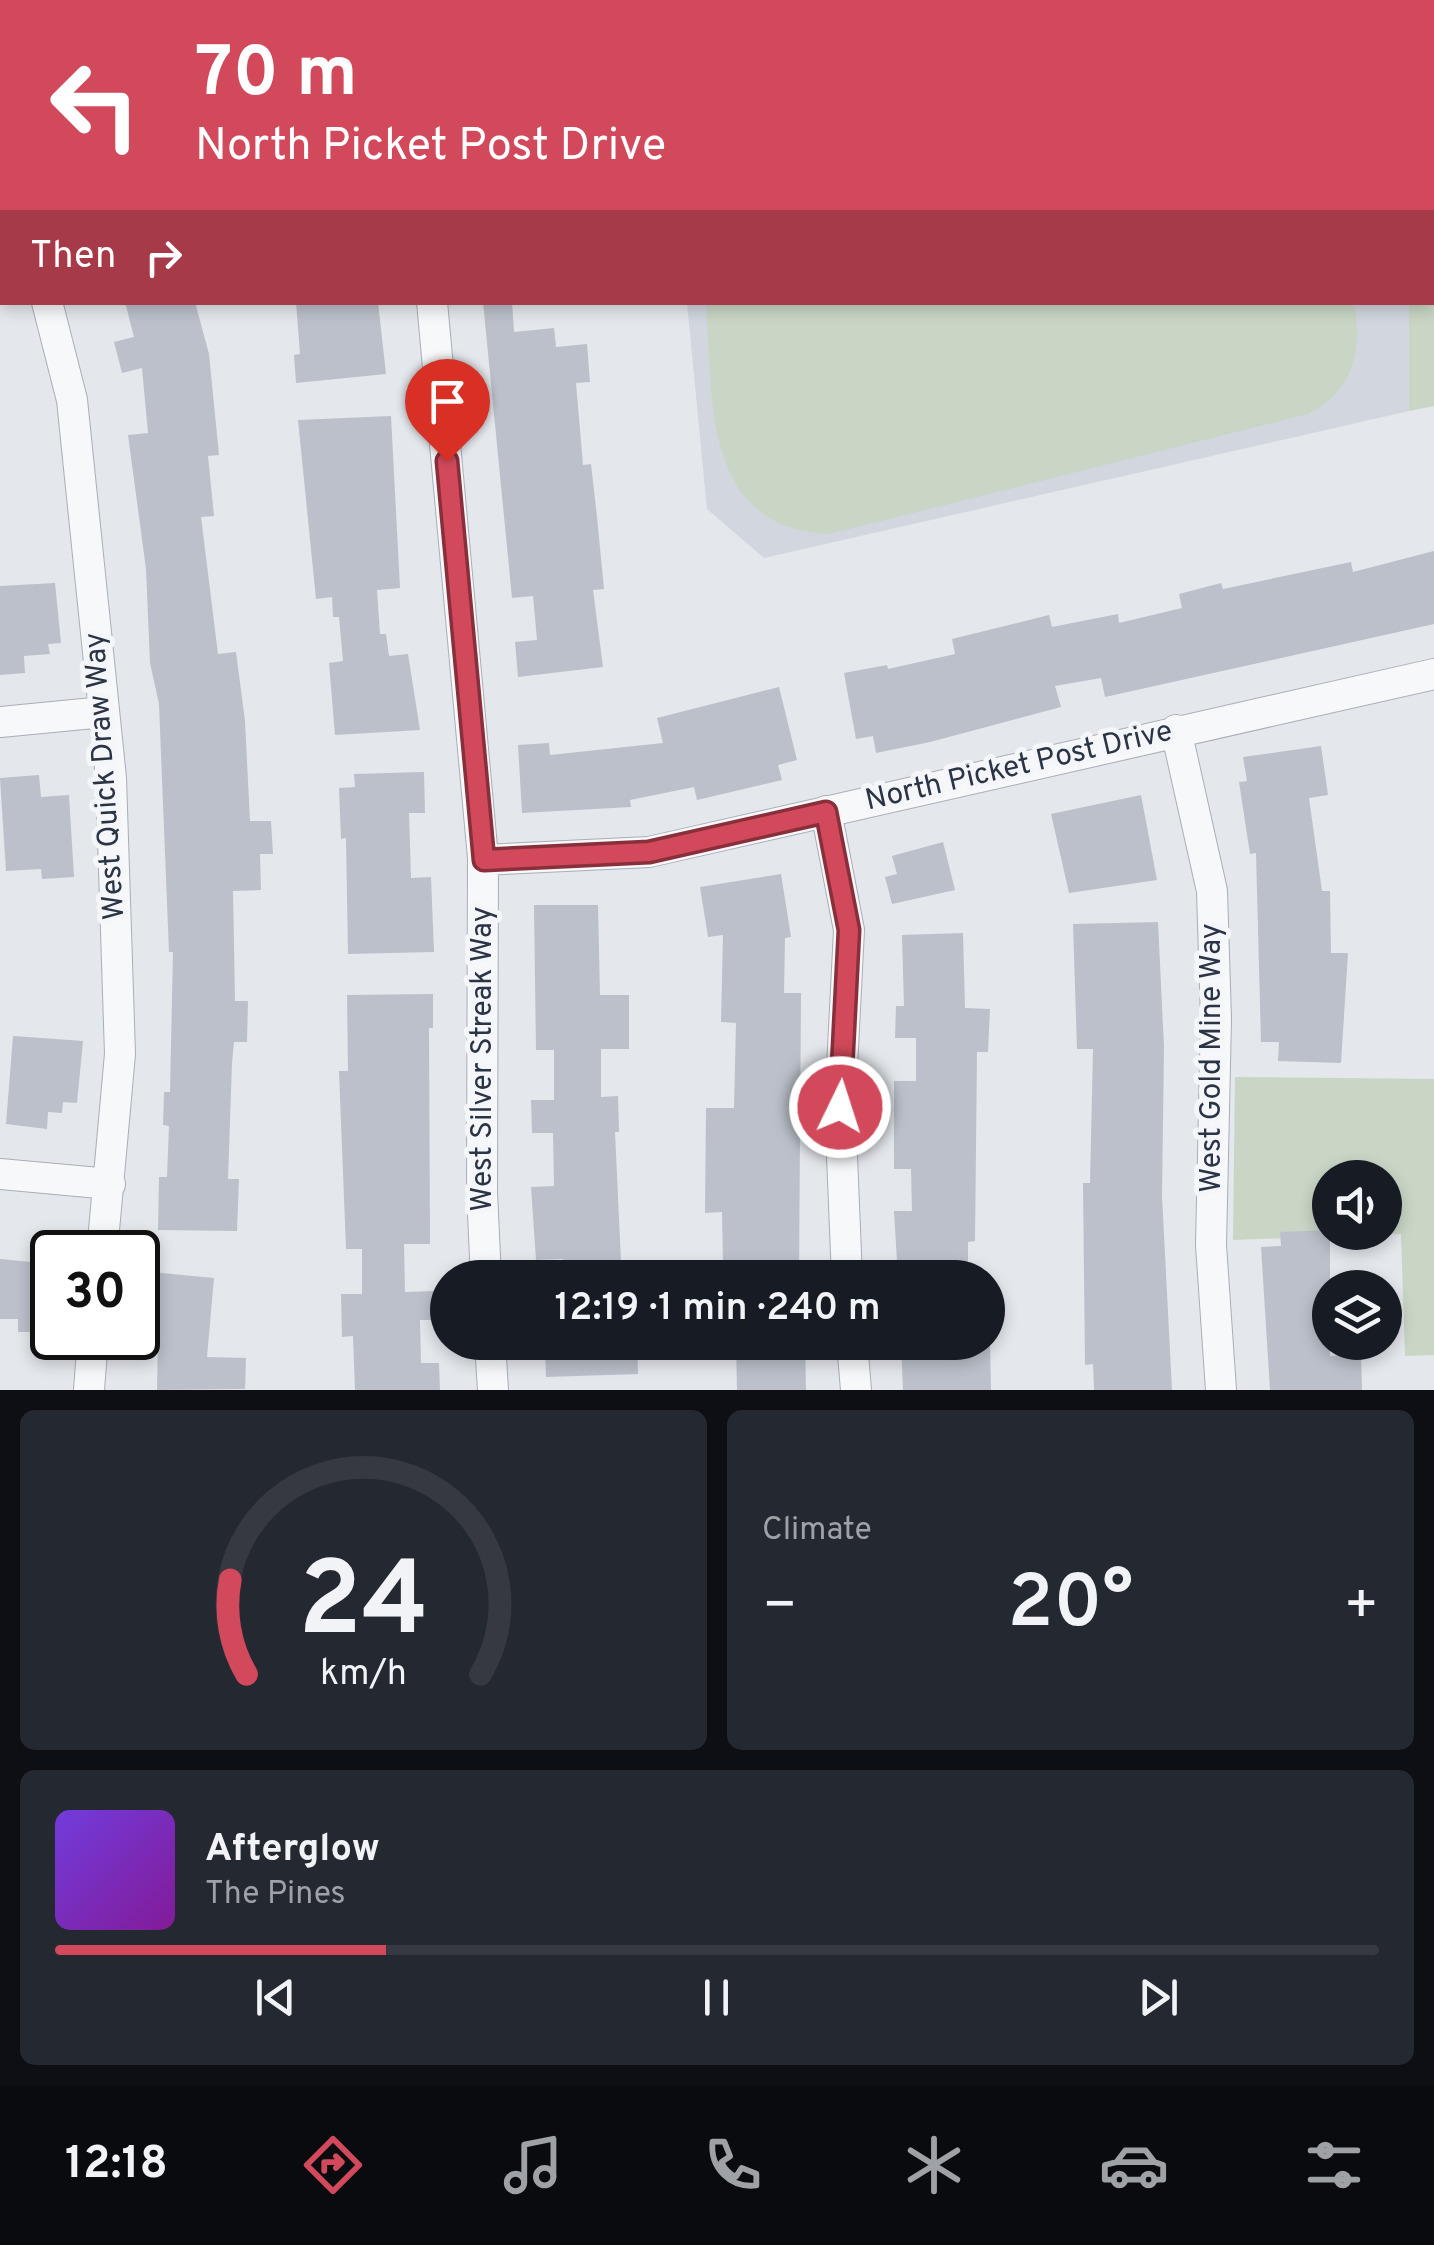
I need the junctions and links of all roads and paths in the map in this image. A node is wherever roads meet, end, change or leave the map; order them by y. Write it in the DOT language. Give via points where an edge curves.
graph roads {
  1 [pos="48,305"];
  2 [pos="432,305"];
  3 [pos="1434,674"];
  4 [pos="104,712"];
  5 [pos="0,722"];
  6 [pos="1176,730"];
  7 [pos="826,812"];
  8 [pos="484,860"];
  9 [pos="0,1174"];
  10 [pos="110,1184"];
  11 [pos="105,1230"];
  12 [pos="485,1260"];
  13 [pos="845,1260"];
  14 [pos="91,1360"];
  15 [pos="491,1360"];
  16 [pos="854,1360"];
  17 [pos="89,1390"];
  18 [pos="493,1390"];
  19 [pos="856,1390"];
  20 [pos="1221,1390"];
  1 -- 4 [label="street, West Quick Draw Way" via="72,400"];
  2 -- 8 [label="street, West Silver Streak Way"];
  3 -- 6 [label="street, North Picket Post Drive"];
  4 -- 5 [label="street"];
  4 -- 10 [label="street, West Quick Draw Way" via="120,1054"];
  6 -- 7 [label="street, North Picket Post Drive"];
  6 -- 20 [label="street, West Gold Mine Way" via="1212,891 1210,1245"];
  7 -- 8 [label="street, North Picket Post Drive" via="649,852"];
  7 -- 13 [label="street" via="849,930 840,1107"];
  8 -- 12 [label="street, West Silver Streak Way"];
  9 -- 10 [label="street"];
  10 -- 11 [label="street, West Quick Draw Way"];
  14 -- 17 [label="street"];
  15 -- 18 [label="street"];
  16 -- 19 [label="street"];
}
